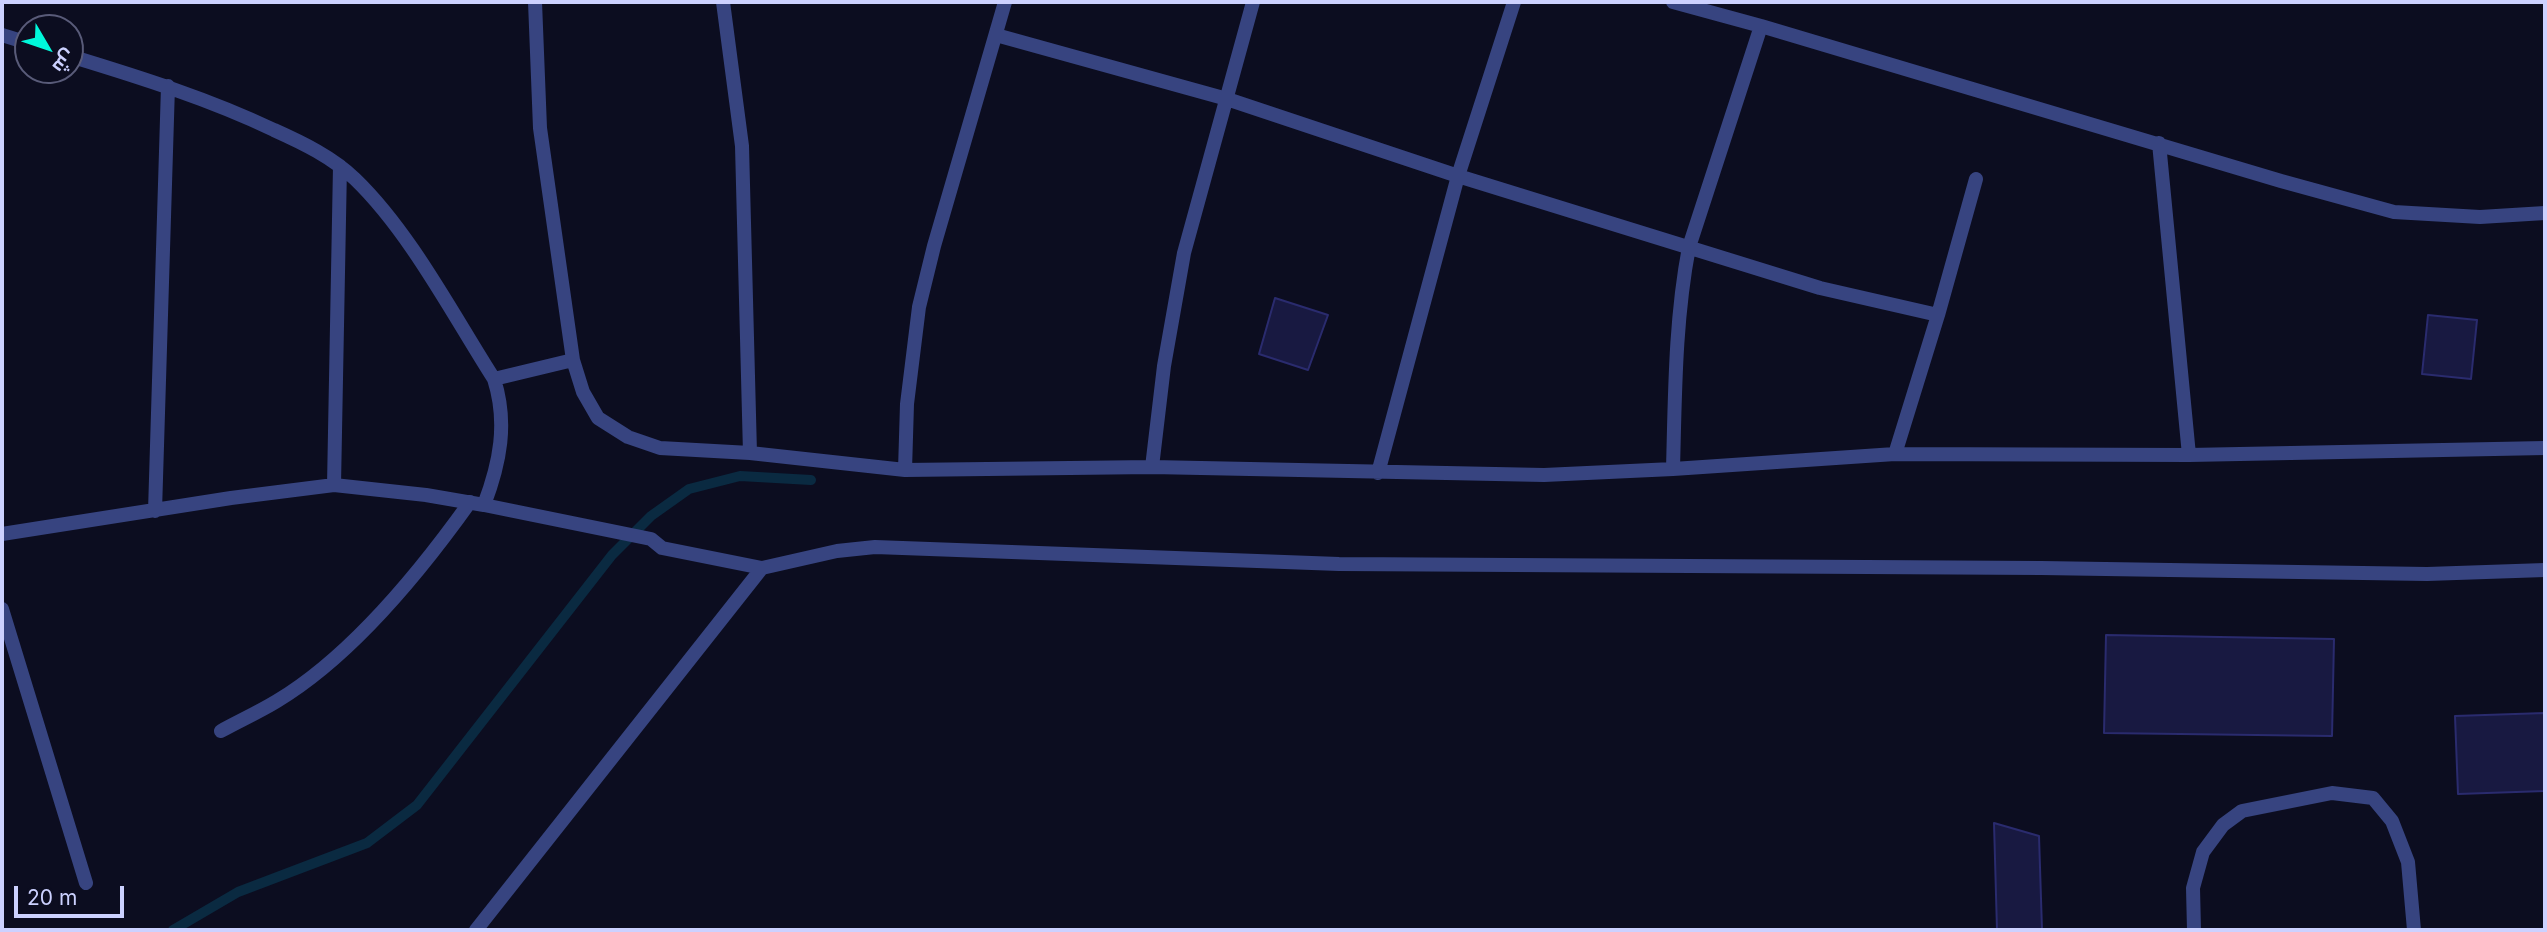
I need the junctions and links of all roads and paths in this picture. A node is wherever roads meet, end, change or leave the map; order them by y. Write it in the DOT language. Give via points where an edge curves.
graph roads {
  1 [pos="535,2"];
  2 [pos="723,2"];
  3 [pos="1004,2"];
  4 [pos="1253,2"];
  5 [pos="1514,2"];
  6 [pos="1673,2"];
  7 [pos="1761,26"];
  8 [pos="996,35"];
  9 [pos="84,60"];
  10 [pos="168,86"];
  11 [pos="1227,99"];
  12 [pos="2159,143"];
  13 [pos="340,166"];
  14 [pos="1458,176"];
  15 [pos="1976,179"];
  16 [pos="2545,213"];
  17 [pos="1689,247"];
  18 [pos="1938,316"];
  19 [pos="573,359"];
  20 [pos="494,379"];
  21 [pos="2545,448"];
  22 [pos="750,453"];
  23 [pos="1895,454"];
  24 [pos="2189,455"];
  25 [pos="1152,467"];
  26 [pos="1673,469"];
  27 [pos="905,470"];
  28 [pos="1378,473"];
  29 [pos="334,485"];
  30 [pos="477,503"];
  31 [pos="155,511"];
  32 [pos="2,534"];
  33 [pos="762,568"];
  34 [pos="2545,570"];
  35 [pos="2,609"];
  36 [pos="220,731"];
  37 [pos="86,883"];
  38 [pos="476,930"];
  39 [pos="2194,930"];
  40 [pos="2414,930"];
  1 -- 19 [label="street" via="540,128"];
  2 -- 22 [label="street" via="742,146"];
  3 -- 8 [label="street"];
  4 -- 11 [label="street"];
  5 -- 14 [label="street"];
  6 -- 7 [label="street"];
  7 -- 12 [label="street"];
  7 -- 17 [label="street"];
  8 -- 11 [label="street"];
  8 -- 27 [label="street" via="919,307 909,379"];
  9 -- 10 [label="street"];
  10 -- 13 [label="street" via="256,121"];
  10 -- 31 [label="street"];
  11 -- 14 [label="street"];
  11 -- 25 [label="street" via="1182,267"];
  12 -- 16 [label="street" via="2394,212 2480,217"];
  12 -- 24 [label="street"];
  13 -- 20 [label="street" via="393,222"];
  13 -- 29 [label="street"];
  14 -- 17 [label="street"];
  14 -- 28 [label="street"];
  15 -- 18 [label="street"];
  17 -- 18 [label="street" via="1820,288"];
  17 -- 26 [label="street" via="1678,333"];
  18 -- 23 [label="street"];
  19 -- 20 [label="street"];
  19 -- 22 [label="street" via="583,392 598,418 628,438 660,448"];
  20 -- 30 [label="street" via="501,400 499,461"];
  21 -- 24 [label="street"];
  22 -- 27 [label="street"];
  23 -- 24 [label="street"];
  23 -- 26 [label="street"];
  25 -- 27 [label="street"];
  25 -- 28 [label="street"];
  26 -- 28 [label="street" via="1544,475"];
  29 -- 30 [label="street"];
  29 -- 31 [label="street"];
  30 -- 33 [label="street"];
  30 -- 36 [label="street" via="350,643 316,674 278,701"];
  31 -- 32 [label="street"];
  33 -- 34 [label="street" via="874,547 1339,564 2427,574"];
  33 -- 38 [label="street"];
  35 -- 37 [label="street"];
  39 -- 40 [label="street" via="2193,888 2203,852 2223,825 2242,811 2332,793 2373,798 2392,821 2408,862"];
}
